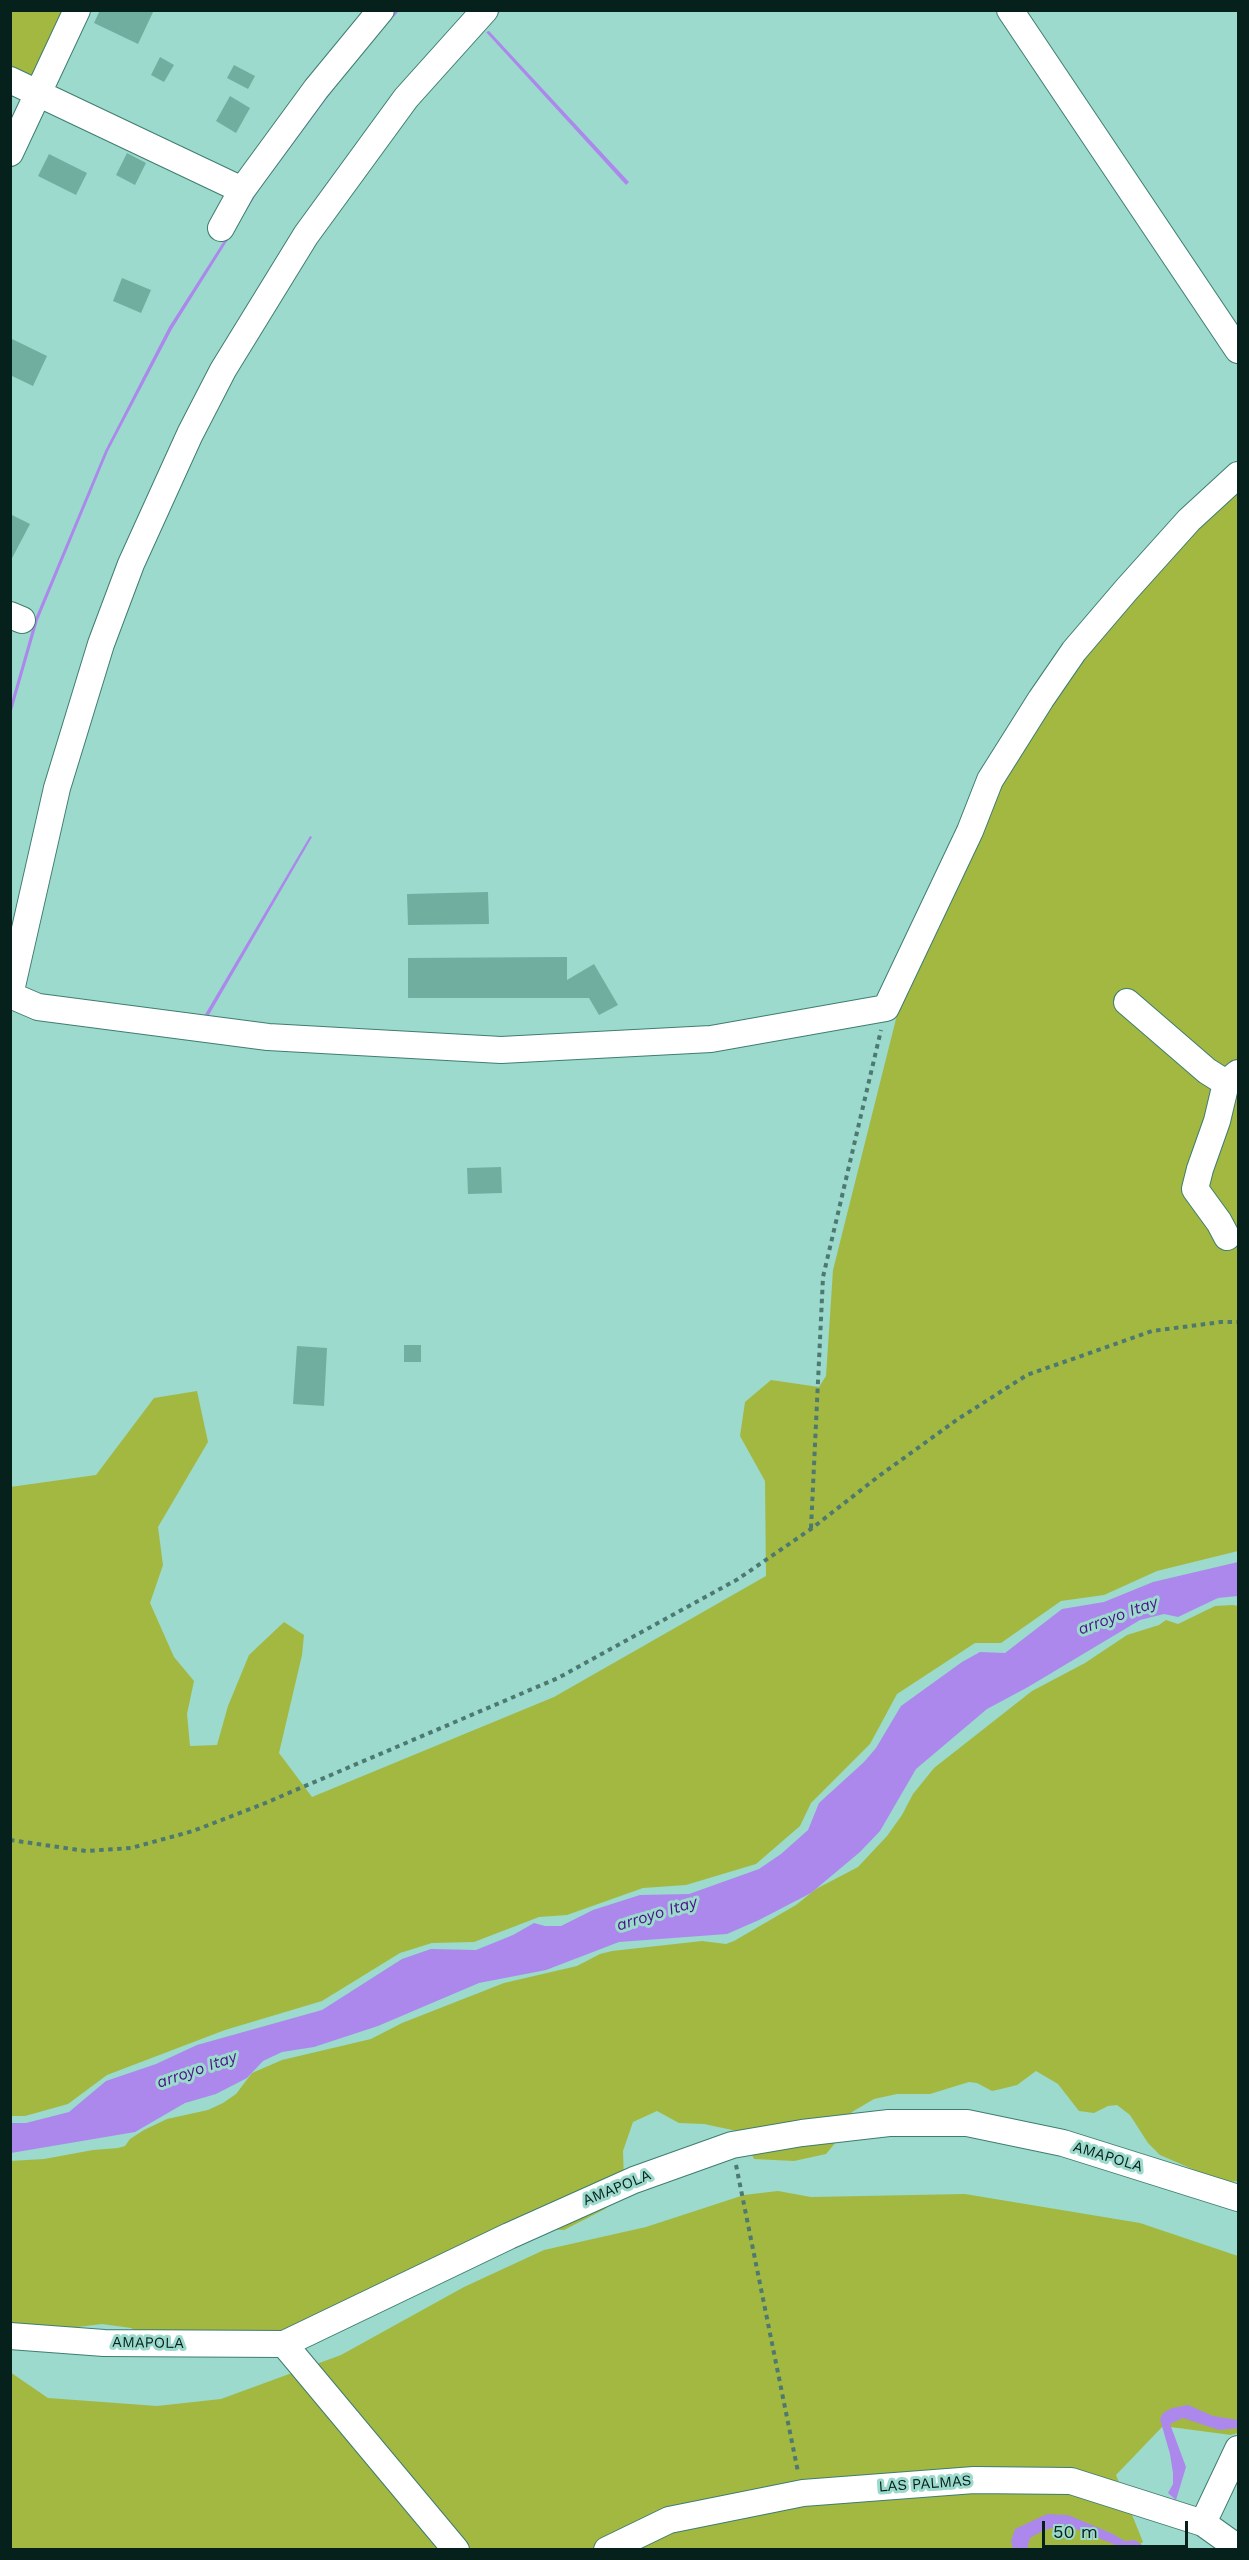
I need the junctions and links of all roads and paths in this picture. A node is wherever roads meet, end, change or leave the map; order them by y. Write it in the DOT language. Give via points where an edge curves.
graph roads {
  1 [pos="78,10"];
  2 [pos="381,10"];
  3 [pos="485,10"];
  4 [pos="1010,10"];
  5 [pos="10,80"];
  6 [pos="39,93"];
  7 [pos="10,153"];
  8 [pos="242,190"];
  9 [pos="221,228"];
  10 [pos="1239,350"];
  11 [pos="1239,475"];
  12 [pos="10,995"];
  13 [pos="1127,1002"];
  14 [pos="886,1008"];
  15 [pos="1232,1078"];
  16 [pos="1227,1238"];
  17 [pos="1239,1322"];
  18 [pos="811,1529"];
  19 [pos="10,1840"];
  20 [pos="732,2145"];
  21 [pos="1239,2198"];
  22 [pos="10,2336"];
  23 [pos="284,2343"];
  24 [pos="1239,2449"];
  25 [pos="803,2493"];
  26 [pos="1203,2523"];
  27 [pos="1239,2548"];
  28 [pos="456,2550"];
  29 [pos="607,2550"];
  1 -- 6 [label="street"];
  2 -- 8 [label="street" via="316,89"];
  3 -- 12 [label="street" via="406,98 306,235 223,370 181,453 131,564 101,644 57,788"];
  4 -- 10 [label="street"];
  5 -- 6 [label="street"];
  6 -- 7 [label="street"];
  6 -- 8 [label="street"];
  8 -- 9 [label="street"];
  11 -- 14 [label="street" via="1189,520 1127,589 1074,651 1041,699 990,780"];
  12 -- 14 [label="street" via="38,1007 268,1037 501,1050 711,1039"];
  13 -- 15 [label="street" via="1207,1071"];
  14 -- 18 [label="path" via="823,1278"];
  15 -- 16 [label="street" via="1195,1189"];
  17 -- 18 [label="path" via="1152,1330 1027,1375 958,1419"];
  18 -- 19 [label="path" via="738,1579 558,1678 193,1832 131,1848 86,1851"];
  20 -- 21 [label="street, AMAPOLA" via="889,2124 968,2123 1063,2144"];
  20 -- 23 [label="street, AMAPOLA" via="568,2208"];
  20 -- 25 [label="path"];
  22 -- 23 [label="street, AMAPOLA" via="104,2343"];
  23 -- 28 [label="street"];
  24 -- 26 [label="street"];
  25 -- 26 [label="street, LAS PALMAS" via="974,2480 1071,2481"];
  25 -- 29 [label="street, LAS PALMAS" via="669,2520"];
  26 -- 27 [label="street, LAS PALMAS"];
}
